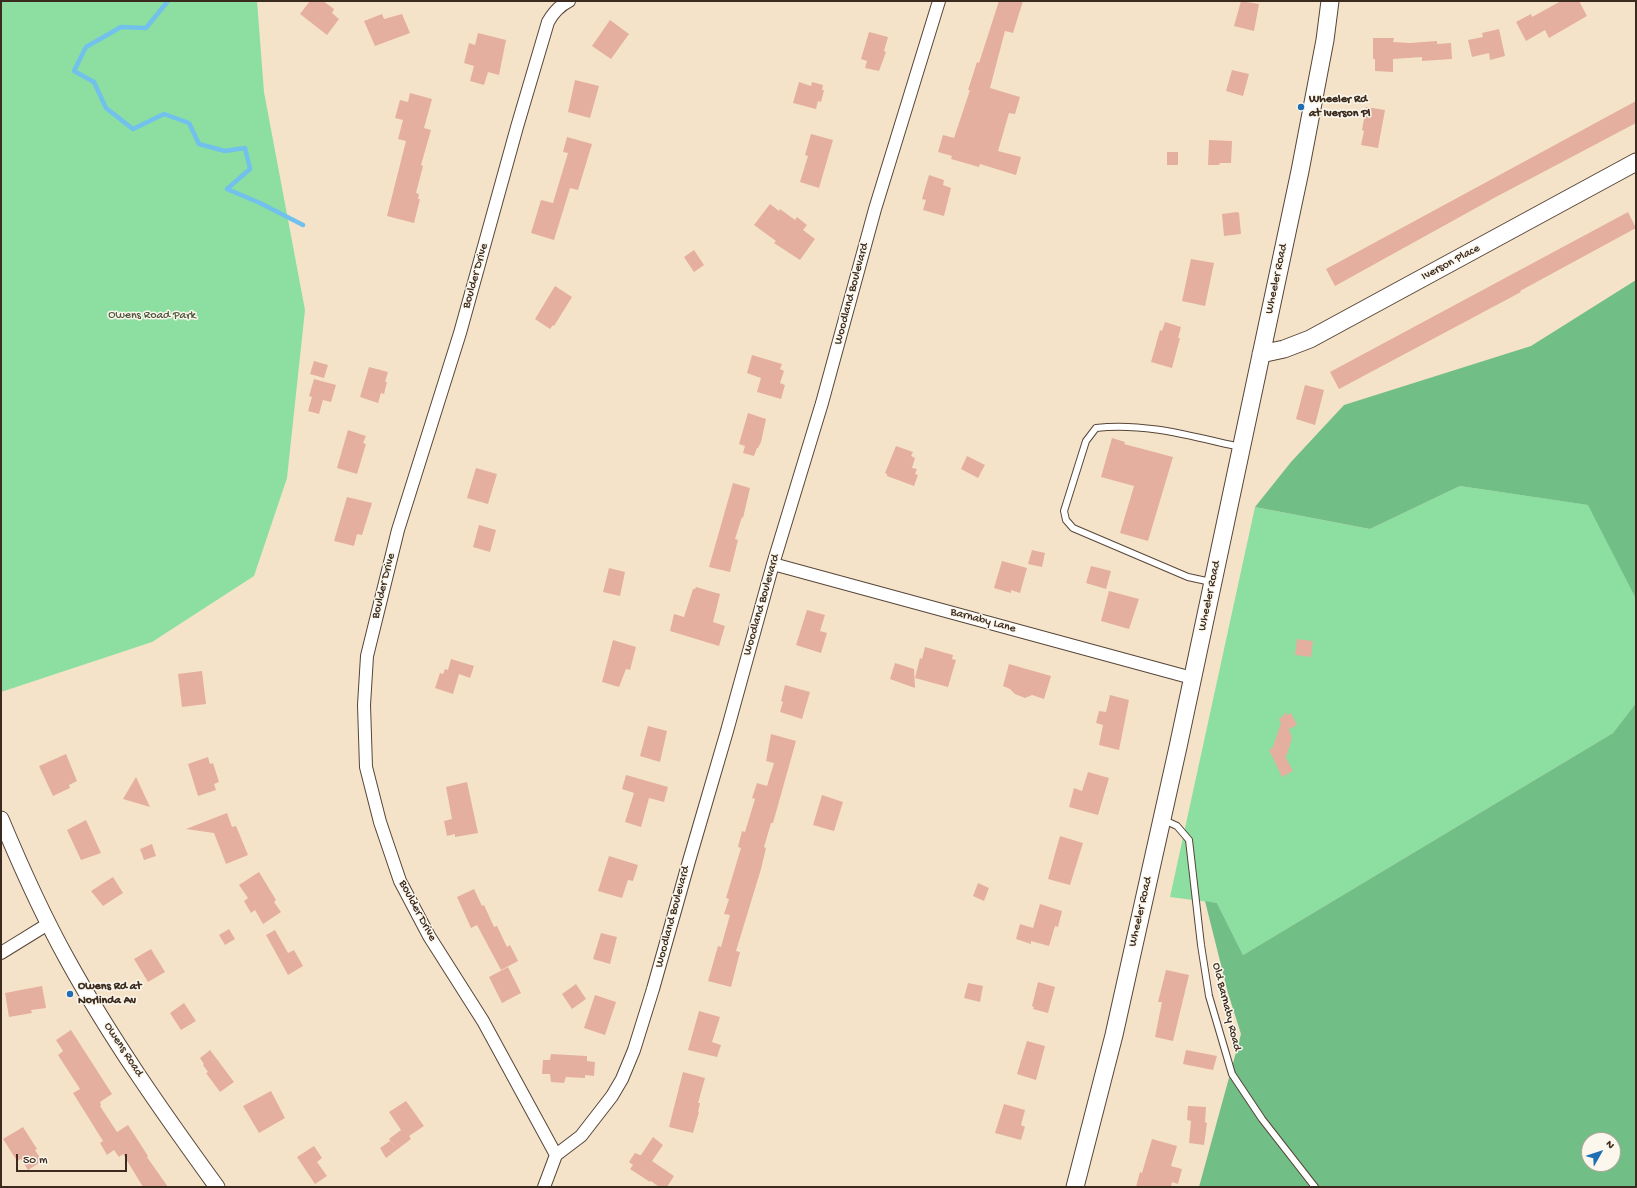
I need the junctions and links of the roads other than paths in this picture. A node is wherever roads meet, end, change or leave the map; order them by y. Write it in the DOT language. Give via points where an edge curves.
graph roads {
  1 [pos="569,1"];
  2 [pos="939,1"];
  3 [pos="1330,1"];
  4 [pos="1636,162"];
  5 [pos="1261,354"];
  6 [pos="1242,448"];
  7 [pos="773,564"];
  8 [pos="1213,582"];
  9 [pos="1192,678"];
  10 [pos="1,819"];
  11 [pos="1162,819"];
  12 [pos="48,924"];
  13 [pos="1,953"];
  14 [pos="556,1155"];
  15 [pos="217,1187"];
  16 [pos="544,1187"];
  17 [pos="1075,1187"];
  18 [pos="1315,1187"];
  1 -- 14 [label="street, Boulder Drive" via="558,8 548,22 460,333 398,530 367,656 364,705 366,767 380,822 400,881 429,936 483,1021"];
  2 -- 7 [label="street, Woodland Boulevard" via="875,209 822,403"];
  3 -- 5 [label="main road, Wheeler Road" via="1302,164"];
  4 -- 5 [label="main road, Iverson Place" via="1310,339"];
  5 -- 6 [label="main road, Wheeler Road"];
  6 -- 8 [label="main road, Wheeler Road"];
  6 -- 8 [label="lane" via="1146,428 1096,428 1086,441 1064,511 1066,520 1073,528 1188,577"];
  7 -- 9 [label="street, Barnaby Lane"];
  7 -- 14 [label="street, Woodland Boulevard" via="634,1050 612,1096 581,1136"];
  8 -- 9 [label="main road, Wheeler Road"];
  9 -- 11 [label="main road, Wheeler Road"];
  10 -- 12 [label="street, Owens Road"];
  11 -- 17 [label="main road, Wheeler Road" via="1114,1035"];
  11 -- 18 [label="lane, Old Barnaby Road" via="1177,826 1189,840 1209,996 1232,1074 1262,1119"];
  12 -- 13 [label="street"];
  12 -- 15 [label="street, Owens Road" via="123,1051"];
  14 -- 16 [label="street"];
}
